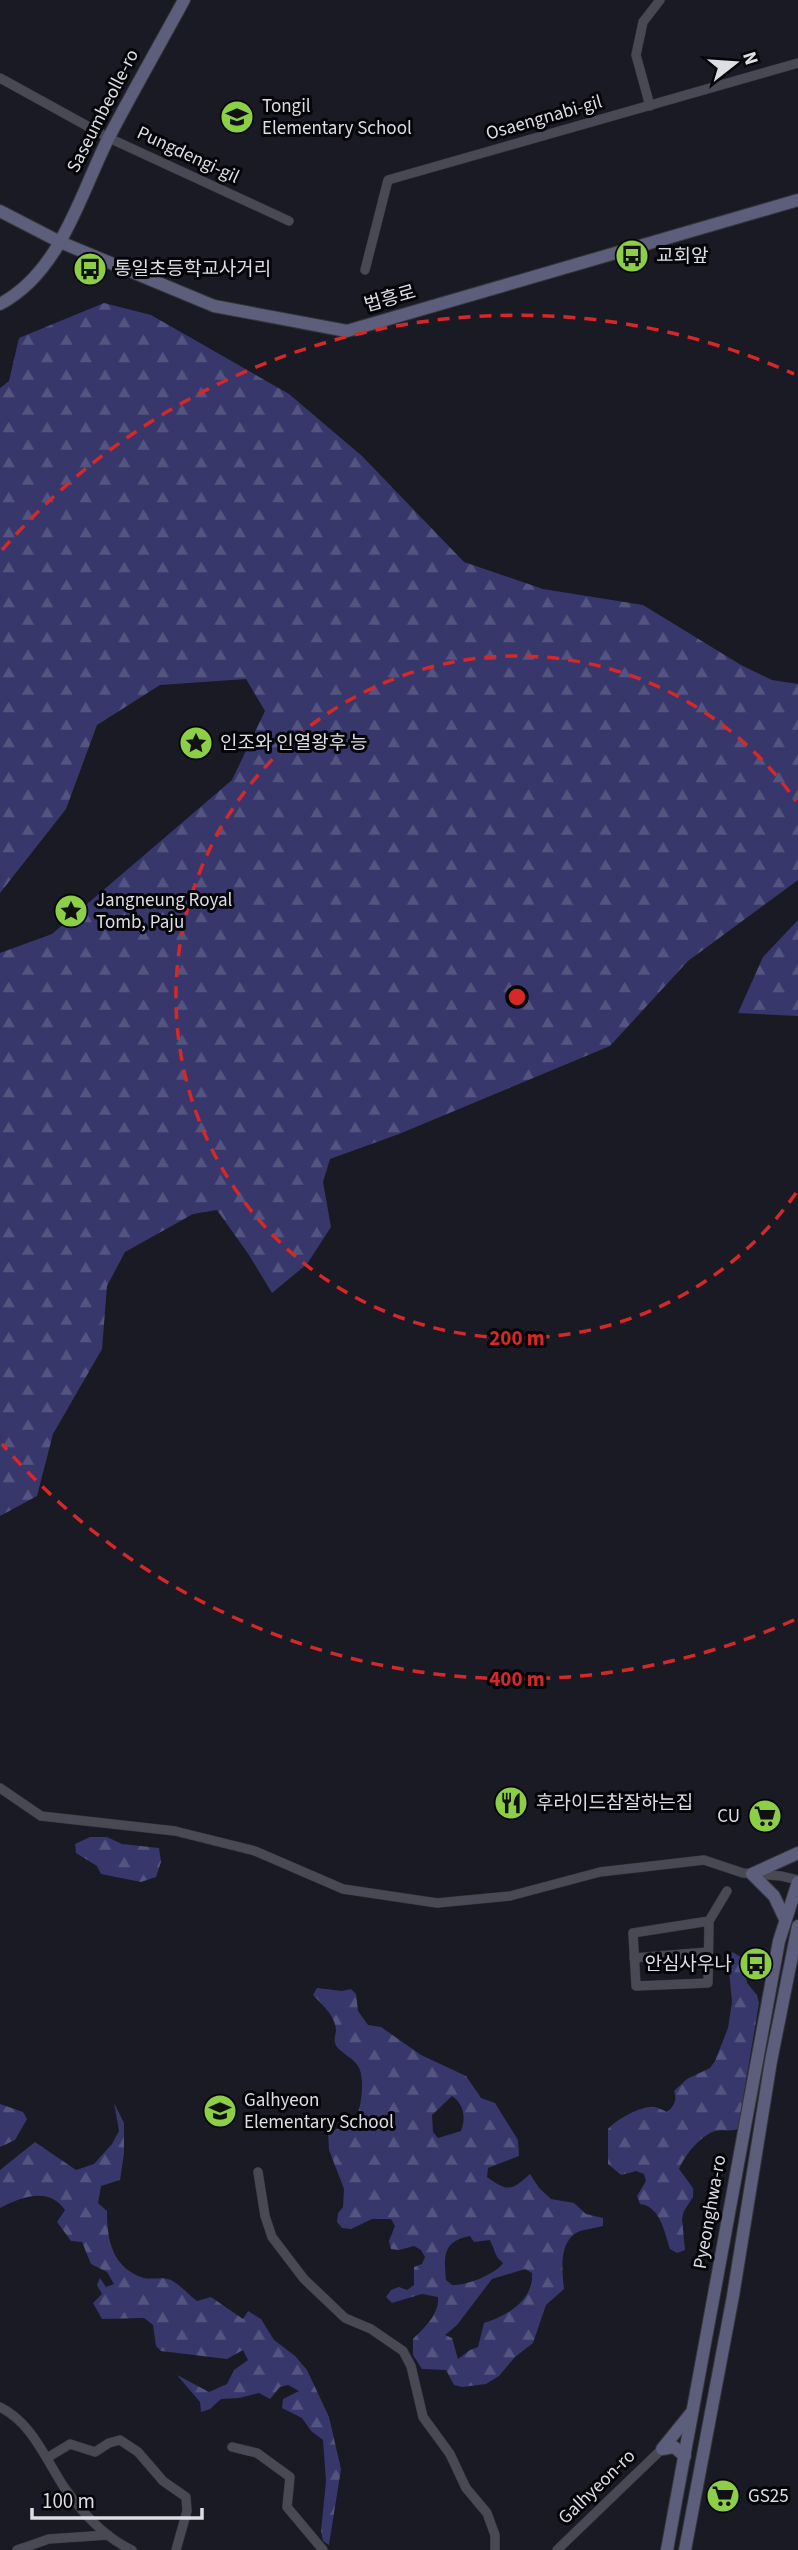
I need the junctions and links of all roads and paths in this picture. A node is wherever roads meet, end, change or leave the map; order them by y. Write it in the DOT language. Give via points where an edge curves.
graph roads {
  1 [pos="184,0"];
  2 [pos="660,0"];
  3 [pos="798,63"];
  4 [pos="0,78"];
  5 [pos="650,106"];
  6 [pos="109,138"];
  7 [pos="798,200"];
  8 [pos="0,211"];
  9 [pos="289,221"];
  10 [pos="60,242"];
  11 [pos="365,270"];
  12 [pos="0,304"];
  13 [pos="0,1788"];
  14 [pos="798,1853"];
  15 [pos="752,1874"];
  16 [pos="798,1881"];
  17 [pos="727,1891"];
  18 [pos="785,1919"];
  19 [pos="709,1921"];
  20 [pos="798,1926"];
  21 [pos="708,1952"];
  22 [pos="634,1958"];
  23 [pos="258,2172"];
  24 [pos="0,2407"];
  25 [pos="694,2409"];
  26 [pos="232,2447"];
  27 [pos="662,2449"];
  28 [pos="685,2456"];
  29 [pos="47,2458"];
  30 [pos="108,2535"];
  31 [pos="17,2550"];
  32 [pos="132,2550"];
  33 [pos="176,2550"];
  34 [pos="323,2550"];
  35 [pos="495,2550"];
  36 [pos="557,2550"];
  37 [pos="667,2550"];
  38 [pos="684,2550"];
  1 -- 6 [label="main road, Saseumbeolle-ro"];
  2 -- 5 [label="street" via="643,22 636,55"];
  3 -- 5 [label="street, Osaengnabi-gil"];
  4 -- 6 [label="street, Pungdengi-gil"];
  5 -- 11 [label="street, Osaengnabi-gil" via="388,180"];
  6 -- 9 [label="street, Pungdengi-gil"];
  6 -- 10 [label="main road, Saseumbeolle-ro"];
  7 -- 10 [label="main road, 법흥로" via="346,331 214,306"];
  8 -- 10 [label="main road, 법흥로"];
  10 -- 12 [label="main road, Saseumbeolle-ro" via="30,283"];
  13 -- 15 [label="street" via="41,1816 176,1831 255,1851 343,1889 437,1903 510,1896 600,1872 704,1860"];
  14 -- 15 [label="main road"];
  15 -- 16 [label="street"];
  15 -- 18 [label="main road" via="774,1896"];
  16 -- 18 [label="main road, Pyeonghwa-ro"];
  17 -- 19 [label="street"];
  18 -- 25 [label="main road, Pyeonghwa-ro"];
  19 -- 21 [label="street"];
  19 -- 22 [label="street" via="633,1933"];
  20 -- 38 [label="main road, Pyeonghwa-ro"];
  21 -- 22 [label="street"];
  21 -- 22 [label="street" via="708,1983 636,1986"];
  23 -- 35 [label="street" via="272,2237 304,2279 345,2318 403,2351 423,2417 450,2454 466,2488 487,2513"];
  24 -- 29 [label="street" via="16,2415"];
  25 -- 27 [label="main road"];
  25 -- 28 [label="main road, Pyeonghwa-ro"];
  26 -- 34 [label="street" via="257,2453 290,2477 287,2507"];
  27 -- 28 [label="main road" via="674,2447"];
  27 -- 36 [label="street, Galhyeon-ro"];
  28 -- 37 [label="main road, Pyeonghwa-ro"];
  29 -- 30 [label="street" via="65,2488"];
  29 -- 33 [label="street" via="71,2444 95,2452 120,2440 138,2452 163,2481 186,2497 187,2511"];
  30 -- 31 [label="street" via="50,2539"];
  30 -- 32 [label="street"];
}
